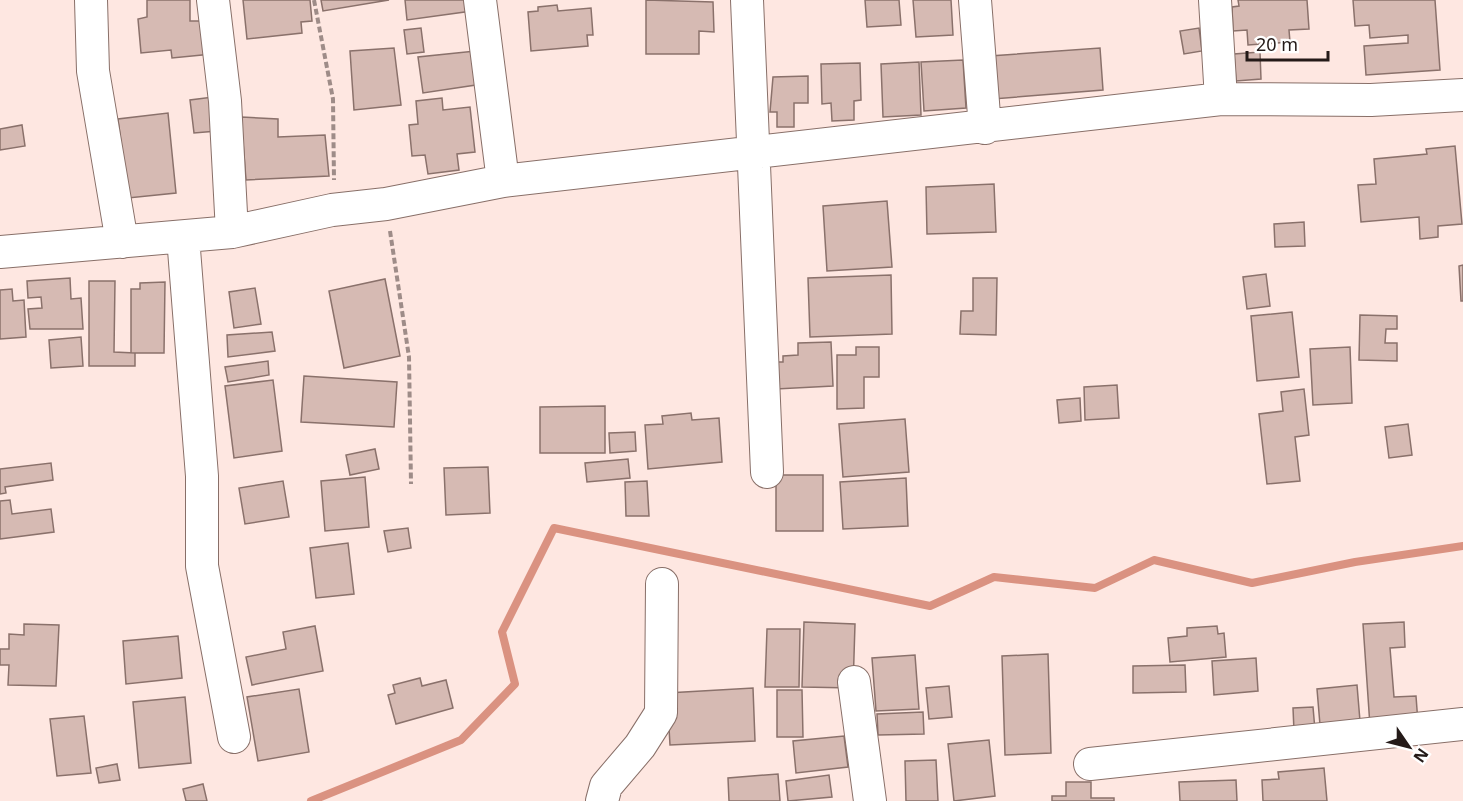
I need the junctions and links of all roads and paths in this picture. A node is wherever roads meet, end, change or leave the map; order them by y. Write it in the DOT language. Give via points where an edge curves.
graph roads {
  1 [pos="91,0"];
  2 [pos="213,0"];
  3 [pos="314,0"];
  4 [pos="480,0"];
  5 [pos="747,0"];
  6 [pos="975,0"];
  7 [pos="1215,0"];
  8 [pos="1463,95"];
  9 [pos="1221,99"];
  10 [pos="985,128"];
  11 [pos="754,154"];
  12 [pos="503,181"];
  13 [pos="386,204"];
  14 [pos="332,210"];
  15 [pos="232,232"];
  16 [pos="183,237"];
  17 [pos="122,242"];
  18 [pos="0,252"];
  19 [pos="767,472"];
  20 [pos="411,484"];
  21 [pos="663,584"];
  22 [pos="854,682"];
  23 [pos="1463,724"];
  24 [pos="234,737"];
  25 [pos="1090,764"];
  26 [pos="602,801"];
  27 [pos="870,801"];
  1 -- 17 [label="street" via="93,71"];
  2 -- 15 [label="street" via="225,101"];
  3 -- 14 [label="path" via="333,99 336,163"];
  4 -- 12 [label="street"];
  5 -- 11 [label="street"];
  6 -- 10 [label="street"];
  7 -- 9 [label="street"];
  8 -- 9 [label="street" via="1371,100"];
  9 -- 10 [label="street"];
  10 -- 11 [label="street"];
  11 -- 12 [label="street"];
  11 -- 19 [label="street"];
  12 -- 13 [label="street"];
  13 -- 14 [label="street"];
  13 -- 20 [label="path" via="409,357"];
  14 -- 15 [label="street"];
  15 -- 16 [label="street"];
  16 -- 17 [label="street"];
  16 -- 24 [label="street" via="202,476 202,566"];
  17 -- 18 [label="street"];
  21 -- 26 [label="street" via="661,713 640,746 606,786"];
  22 -- 27 [label="street"];
  23 -- 25 [label="street"];
}
